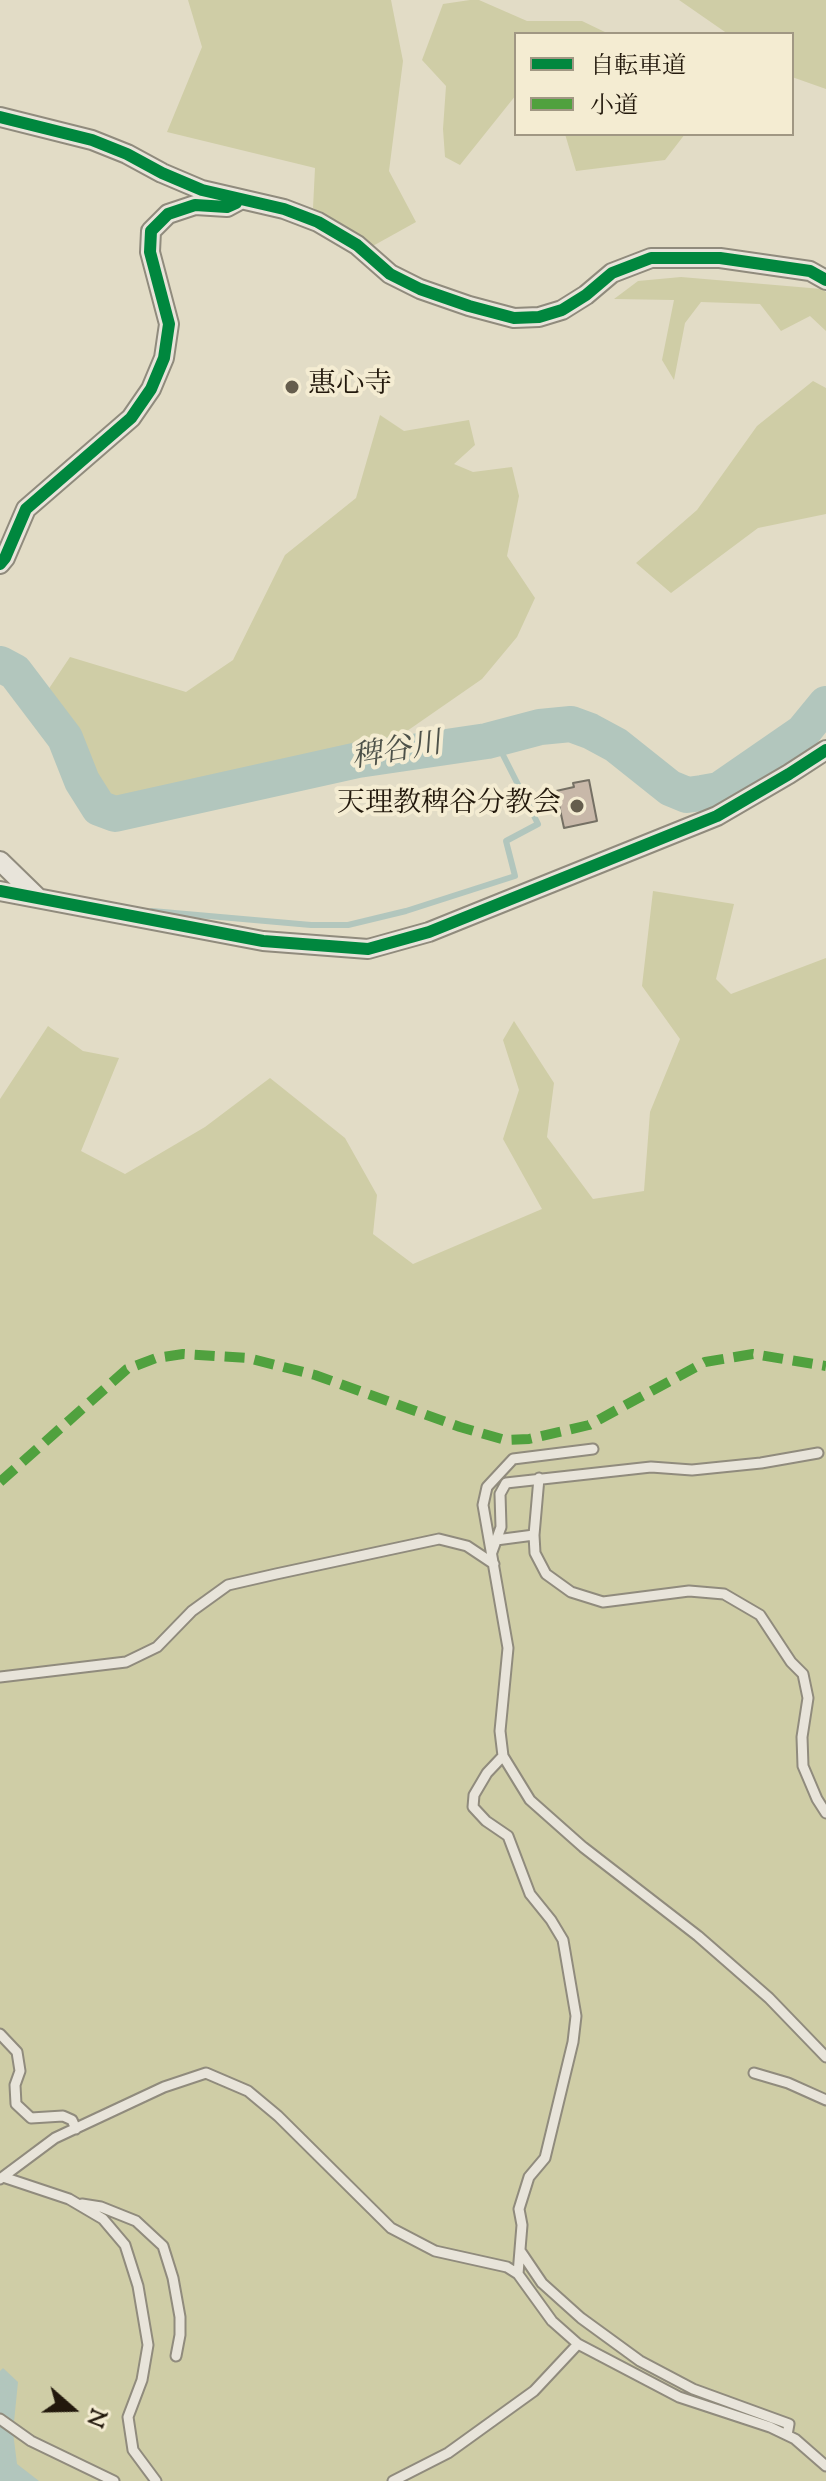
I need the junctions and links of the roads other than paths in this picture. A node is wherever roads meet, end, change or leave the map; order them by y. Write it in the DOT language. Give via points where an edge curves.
graph roads {
  1 [pos="0,117"];
  2 [pos="243,199"];
  3 [pos="826,280"];
  4 [pos="0,564"];
  5 [pos="826,750"];
  6 [pos="0,861"];
  7 [pos="0,891"];
  8 [pos="37,897"];
  9 [pos="593,1449"];
  10 [pos="818,1453"];
  11 [pos="539,1478"];
  12 [pos="534,1535"];
  13 [pos="496,1540"];
  14 [pos="492,1552"];
  15 [pos="494,1564"];
  16 [pos="0,1677"];
  17 [pos="503,1756"];
  18 [pos="826,1813"];
  19 [pos="0,2034"];
  20 [pos="826,2057"];
  21 [pos="754,2073"];
  22 [pos="826,2100"];
  23 [pos="76,2129"];
  24 [pos="1,2178"];
  25 [pos="75,2202"];
  26 [pos="521,2252"];
  27 [pos="518,2274"];
  28 [pos="578,2344"];
  29 [pos="176,2356"];
  30 [pos="0,2419"];
  31 [pos="787,2435"];
  32 [pos="826,2466"];
  33 [pos="114,2481"];
  34 [pos="156,2481"];
  35 [pos="393,2481"];
  1 -- 2 [label="street" via="92,140 202,190"];
  2 -- 3 [label="street" via="318,222 420,289 514,318 562,310 612,273 651,258 720,258 810,271"];
  2 -- 4 [label="street" via="227,207 195,205 168,214 151,231 150,252 169,324 164,358 151,389 131,418 26,509"];
  5 -- 8 [label="street" via="717,816 429,932 368,949 263,941"];
  6 -- 8 [label="street"];
  7 -- 8 [label="street"];
  9 -- 14 [label="lane" via="513,1459 487,1487 483,1505"];
  10 -- 11 [label="lane" via="692,1470 651,1467"];
  11 -- 12 [label="lane"];
  11 -- 13 [label="lane" via="506,1483 500,1494"];
  12 -- 13 [label="lane"];
  12 -- 18 [label="lane" via="535,1553 546,1574 571,1592 603,1602 689,1591 724,1594 760,1615 803,1674 808,1698 803,1766"];
  13 -- 14 [label="lane"];
  14 -- 15 [label="lane"];
  15 -- 16 [label="lane" via="467,1546 439,1539 276,1574 228,1585 192,1611 157,1647 126,1662"];
  15 -- 17 [label="lane" via="508,1648 500,1731"];
  17 -- 20 [label="lane" via="530,1800 698,1936"];
  17 -- 26 [label="lane" via="474,1795 473,1807 508,1836 530,1894 563,1940 576,2016 545,2158 522,2195"];
  19 -- 23 [label="lane" via="17,2052 16,2104 31,2118 63,2116"];
  21 -- 22 [label="lane"];
  23 -- 24 [label="lane"];
  23 -- 27 [label="lane" via="206,2073 248,2091 278,2116 391,2228 435,2251"];
  24 -- 25 [label="lane"];
  25 -- 29 [label="lane" via="136,2221 163,2246 180,2317"];
  25 -- 34 [label="lane" via="103,2219 125,2245 138,2286 148,2345 128,2417 133,2450"];
  26 -- 27 [label="lane"];
  26 -- 31 [label="lane" via="542,2283 640,2361 693,2389 789,2424"];
  27 -- 28 [label="lane" via="552,2321"];
  28 -- 31 [label="lane" via="679,2397"];
  28 -- 35 [label="lane" via="534,2391 448,2453"];
  30 -- 33 [label="lane" via="31,2441"];
  31 -- 32 [label="lane"];
}
